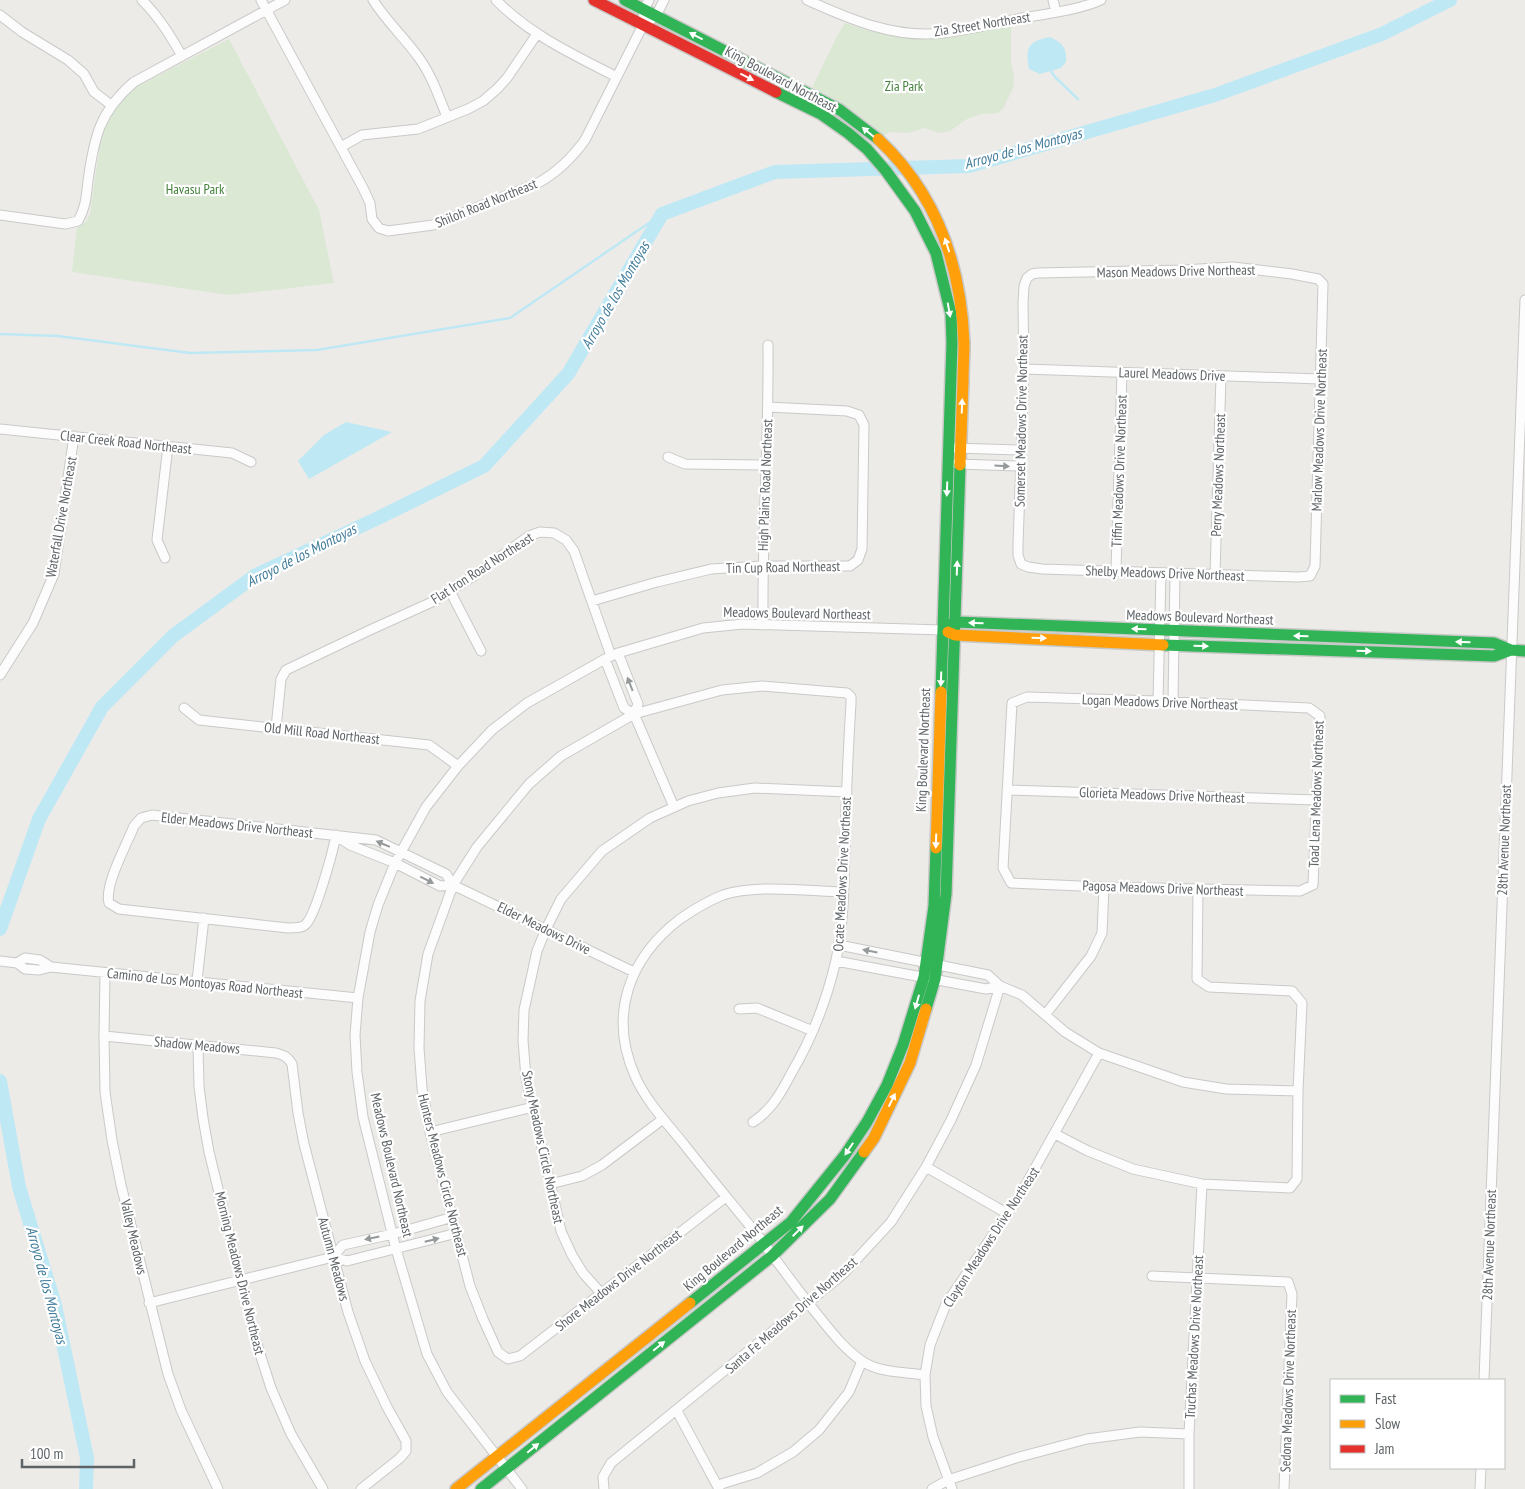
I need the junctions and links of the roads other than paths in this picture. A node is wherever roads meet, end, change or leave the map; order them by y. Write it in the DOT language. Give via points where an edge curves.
graph roads {
  1 [pos="142,0"];
  2 [pos="261,0"];
  3 [pos="284,0"];
  4 [pos="373,0"];
  5 [pos="496,0"];
  6 [pos="594,0"];
  7 [pos="625,0"];
  8 [pos="664,0"];
  9 [pos="806,0"];
  10 [pos="1053,0"];
  11 [pos="1101,0"];
  12 [pos="646,5"];
  13 [pos="267,10"];
  14 [pos="1056,12"];
  15 [pos="0,15"];
  16 [pos="656,16"];
  17 [pos="643,25"];
  18 [pos="537,34"];
  19 [pos="182,56"];
  20 [pos="617,76"];
  21 [pos="111,104"];
  22 [pos="447,118"];
  23 [pos="341,147"];
  24 [pos="0,214"];
  25 [pos="1027,278"];
  26 [pos="1323,284"];
  27 [pos="1525,300"];
  28 [pos="768,346"];
  29 [pos="1024,369"];
  30 [pos="1122,372"];
  31 [pos="1221,376"];
  32 [pos="1320,379"];
  33 [pos="768,407"];
  34 [pos="0,429"];
  35 [pos="74,436"];
  36 [pos="168,446"];
  37 [pos="948,448"];
  38 [pos="961,448"];
  39 [pos="1021,450"];
  40 [pos="668,457"];
  41 [pos="251,462"];
  42 [pos="948,463"];
  43 [pos="960,464"];
  44 [pos="766,465"];
  45 [pos="1021,466"];
  46 [pos="165,558"];
  47 [pos="1021,564"];
  48 [pos="762,566"];
  49 [pos="1116,570"];
  50 [pos="1161,573"];
  51 [pos="1176,574"];
  52 [pos="1215,575"];
  53 [pos="1310,576"];
  54 [pos="450,591"];
  55 [pos="592,600"];
  56 [pos="956,622"];
  57 [pos="762,625"];
  58 [pos="942,630"];
  59 [pos="1161,630"];
  60 [pos="1174,630"];
  61 [pos="955,635"];
  62 [pos="1160,644"];
  63 [pos="1174,645"];
  64 [pos="1511,650"];
  65 [pos="482,651"];
  66 [pos="1525,651"];
  67 [pos="612,656"];
  68 [pos="0,675"];
  69 [pos="847,693"];
  70 [pos="1158,701"];
  71 [pos="1173,702"];
  72 [pos="184,708"];
  73 [pos="1309,708"];
  74 [pos="634,714"];
  75 [pos="276,728"];
  76 [pos="458,766"];
  77 [pos="1007,790"];
  78 [pos="847,792"];
  79 [pos="1317,800"];
  80 [pos="674,807"];
  81 [pos="336,835"];
  82 [pos="401,852"];
  83 [pos="395,863"];
  84 [pos="454,885"];
  85 [pos="1313,885"];
  86 [pos="1104,887"];
  87 [pos="1198,889"];
  88 [pos="844,892"];
  89 [pos="204,918"];
  90 [pos="546,929"];
  91 [pos="839,945"];
  92 [pos="0,961"];
  93 [pos="836,961"];
  94 [pos="926,961"];
  95 [pos="938,964"];
  96 [pos="634,972"];
  97 [pos="105,973"];
  98 [pos="930,978"];
  99 [pos="198,981"];
  100 [pos="1000,986"];
  101 [pos="358,998"];
  102 [pos="739,1008"];
  103 [pos="1045,1015"];
  104 [pos="813,1031"];
  105 [pos="104,1036"];
  106 [pos="198,1046"];
  107 [pos="1099,1054"];
  108 [pos="289,1058"];
  109 [pos="1298,1091"];
  110 [pos="533,1108"];
  111 [pos="663,1118"];
  112 [pos="753,1122"];
  113 [pos="430,1132"];
  114 [pos="1055,1134"];
  115 [pos="926,1167"];
  116 [pos="550,1184"];
  117 [pos="1202,1184"];
  118 [pos="726,1197"];
  119 [pos="1008,1214"];
  120 [pos="453,1217"];
  121 [pos="457,1233"];
  122 [pos="393,1234"];
  123 [pos="764,1244"];
  124 [pos="396,1249"];
  125 [pos="772,1256"];
  126 [pos="333,1257"];
  127 [pos="1152,1276"];
  128 [pos="1196,1278"];
  129 [pos="241,1280"];
  130 [pos="601,1293"];
  131 [pos="150,1303"];
  132 [pos="809,1303"];
  133 [pos="508,1359"];
  134 [pos="862,1361"];
  135 [pos="925,1375"];
  136 [pos="1484,1379"];
  137 [pos="677,1411"];
  138 [pos="1189,1434"];
  139 [pos="497,1456"];
  140 [pos="506,1469"];
  141 [pos="1481,1469"];
  142 [pos="950,1485"];
  143 [pos="719,1487"];
  144 [pos="218,1489"];
  145 [pos="323,1489"];
  146 [pos="361,1489"];
  147 [pos="456,1489"];
  148 [pos="481,1489"];
  149 [pos="522,1489"];
  150 [pos="604,1489"];
  151 [pos="932,1489"];
  152 [pos="1189,1489"];
  153 [pos="1284,1489"];
  154 [pos="1480,1489"];
  1 -- 19 [label="street" via="167,29"];
  2 -- 13 [label="street, Shiloh Road Northeast"];
  3 -- 13 [label="street"];
  4 -- 22 [label="street" via="430,75"];
  5 -- 18 [label="street"];
  6 -- 17 [label="street, King Boulevard Northeast"];
  7 -- 12 [label="street, King Boulevard Northeast"];
  8 -- 16 [label="street"];
  9 -- 14 [label="street, Zia Street Northeast" via="872,27 914,33 942,33"];
  10 -- 14 [label="street"];
  11 -- 14 [label="street, Zia Street Northeast"];
  12 -- 16 [label="street, King Boulevard Northeast"];
  12 -- 17 [label="street"];
  13 -- 19 [label="street"];
  13 -- 23 [label="street, Shiloh Road Northeast"];
  15 -- 21 [label="street" via="68,60 84,74 94,92"];
  16 -- 17 [label="street"];
  38 -- 16 [label="street, King Boulevard Northeast, one-way" via="964,343 955,270 943,233 903,166 840,110"];
  17 -- 20 [label="street, Shiloh Road Northeast"];
  17 -- 37 [label="street, King Boulevard Northeast, one-way" via="821,114 867,149 897,186 915,211 936,253 951,314"];
  18 -- 20 [label="street"];
  18 -- 22 [label="street" via="498,89 483,101"];
  19 -- 21 [label="street" via="134,82"];
  20 -- 23 [label="street, Shiloh Road Northeast" via="586,140 565,165 538,183 433,225 388,231 379,228 372,219 370,203"];
  21 -- 24 [label="street" via="97,132 84,211 78,221 65,224"];
  22 -- 23 [label="street" via="418,129 362,136"];
  25 -- 26 [label="street, Mason Meadows Drive Northeast" via="1038,273 1234,267 1292,274 1318,279"];
  25 -- 29 [label="street, Somerset Meadows Drive Northeast" via="1022,303"];
  26 -- 32 [label="street, Marlow Meadows Drive Northeast"];
  27 -- 64 [label="street, 28th Avenue Northeast"];
  28 -- 33 [label="street, High Plains Road Northeast"];
  29 -- 30 [label="street, Laurel Meadows Drive"];
  29 -- 39 [label="street, Somerset Meadows Drive Northeast"];
  30 -- 31 [label="street, Laurel Meadows Drive"];
  30 -- 49 [label="street, Tiffin Meadows Drive Northeast"];
  31 -- 32 [label="street, Laurel Meadows Drive"];
  31 -- 52 [label="street, Perry Meadows Northeast"];
  32 -- 53 [label="street, Marlow Meadows Drive Northeast" via="1315,566"];
  33 -- 44 [label="street, High Plains Road Northeast"];
  33 -- 48 [label="street, Tin Cup Road Northeast" via="847,411 859,415 864,425 862,549 858,560 850,566"];
  34 -- 35 [label="street, Clear Creek Road Northeast"];
  35 -- 36 [label="street, Clear Creek Road Northeast"];
  35 -- 68 [label="street, Waterfall Drive Northeast" via="54,574 33,623"];
  36 -- 41 [label="street, Clear Creek Road Northeast" via="232,452"];
  36 -- 46 [label="street" via="157,540"];
  37 -- 38 [label="street"];
  37 -- 42 [label="street, King Boulevard Northeast"];
  38 -- 39 [label="street"];
  38 -- 43 [label="street, King Boulevard Northeast"];
  39 -- 45 [label="street, Somerset Meadows Drive Northeast"];
  40 -- 44 [label="street" via="686,464"];
  42 -- 43 [label="street"];
  42 -- 58 [label="street, King Boulevard Northeast, one-way"];
  43 -- 45 [label="street, one-way"];
  56 -- 43 [label="street, King Boulevard Northeast, one-way"];
  44 -- 48 [label="street, High Plains Road Northeast"];
  45 -- 47 [label="street, Somerset Meadows Drive Northeast" via="1018,554"];
  47 -- 49 [label="street, Shelby Meadows Drive Northeast" via="1042,569"];
  48 -- 55 [label="street, Tin Cup Road Northeast" via="711,569"];
  48 -- 57 [label="street, High Plains Road Northeast"];
  49 -- 50 [label="street, Shelby Meadows Drive Northeast"];
  50 -- 51 [label="street, Shelby Meadows Drive Northeast"];
  50 -- 59 [label="street"];
  51 -- 52 [label="street, Shelby Meadows Drive Northeast"];
  51 -- 60 [label="street"];
  52 -- 53 [label="street, Shelby Meadows Drive Northeast"];
  54 -- 55 [label="street, Flat Iron Road Northeast" via="529,536 547,532 566,540 574,551"];
  54 -- 65 [label="street"];
  54 -- 75 [label="street, Flat Iron Road Northeast" via="286,670 281,678"];
  55 -- 67 [label="street, Flat Iron Road Northeast"];
  56 -- 58 [label="street"];
  59 -- 56 [label="street, Meadows Boulevard Northeast, one-way"];
  56 -- 61 [label="street, King Boulevard Northeast"];
  57 -- 58 [label="street, Meadows Boulevard Northeast"];
  57 -- 67 [label="street, Meadows Boulevard Northeast" via="704,628"];
  58 -- 61 [label="street, Meadows Boulevard Northeast"];
  58 -- 94 [label="street, King Boulevard Northeast, one-way" via="934,906"];
  59 -- 60 [label="street, Meadows Boulevard Northeast"];
  59 -- 62 [label="street"];
  60 -- 63 [label="street"];
  64 -- 60 [label="street, Meadows Boulevard Northeast, one-way" via="1494,643"];
  61 -- 62 [label="street, Meadows Boulevard Northeast, one-way"];
  61 -- 95 [label="street, King Boulevard Northeast" via="946,894"];
  62 -- 63 [label="street, Meadows Boulevard Northeast"];
  62 -- 70 [label="street"];
  63 -- 64 [label="street, Meadows Boulevard Northeast, one-way" via="1494,656"];
  63 -- 71 [label="street"];
  64 -- 66 [label="street, Meadows Boulevard Northeast"];
  64 -- 136 [label="street, 28th Avenue Northeast"];
  67 -- 74 [label="street" via="624,708"];
  74 -- 67 [label="street, one-way" via="638,704"];
  67 -- 76 [label="street, Meadows Boulevard Northeast" via="527,703 492,730"];
  69 -- 74 [label="street, Hunters Meadows Circle Northeast" via="762,686 730,689"];
  69 -- 78 [label="street, Ocate Meadows Drive Northeast" via="851,703"];
  70 -- 71 [label="street, Logan Meadows Drive Northeast"];
  70 -- 77 [label="street, Logan Meadows Drive Northeast" via="1027,697 1012,703"];
  71 -- 73 [label="street, Logan Meadows Drive Northeast"];
  72 -- 75 [label="street, Old Mill Road Northeast" via="199,720"];
  73 -- 79 [label="street, Toad Lena Meadows Northeast" via="1320,716"];
  74 -- 80 [label="street"];
  74 -- 84 [label="street, Hunters Meadows Circle Northeast" via="561,756 528,784 477,847"];
  75 -- 76 [label="street, Old Mill Road Northeast" via="417,742 429,745"];
  76 -- 82 [label="street, Meadows Boulevard Northeast" via="426,807"];
  77 -- 79 [label="street, Glorieta Meadows Drive Northeast"];
  77 -- 86 [label="street, Pagosa Meadows Drive Northeast" via="1003,868 1012,883"];
  78 -- 80 [label="street, Stony Meadows Circle Northeast" via="755,788 718,793"];
  78 -- 88 [label="street, Ocate Meadows Drive Northeast"];
  79 -- 85 [label="street, Toad Lena Meadows Northeast"];
  80 -- 90 [label="street, Stony Meadows Circle Northeast" via="650,818 602,850 561,899"];
  82 -- 81 [label="street, Elder Meadows Drive Northeast, one-way" via="376,840"];
  81 -- 83 [label="street, Elder Meadows Drive Northeast" via="350,845"];
  81 -- 89 [label="street" via="313,910 304,926 288,928"];
  81 -- 89 [label="street, Elder Meadows Drive Northeast" via="152,815 138,820 110,883 109,903 119,909"];
  82 -- 83 [label="street, Meadows Boulevard Northeast"];
  82 -- 84 [label="street, Elder Meadows Drive Northeast" via="446,874"];
  83 -- 84 [label="street, Elder Meadows Drive Northeast, one-way" via="440,886"];
  83 -- 101 [label="street, Meadows Boulevard Northeast" via="370,932"];
  84 -- 90 [label="street, Elder Meadows Drive"];
  84 -- 113 [label="street, Hunters Meadows Circle Northeast" via="428,954 420,1001 422,1088"];
  85 -- 87 [label="street, Pagosa Meadows Drive Northeast" via="1300,891"];
  86 -- 87 [label="street, Pagosa Meadows Drive Northeast"];
  86 -- 103 [label="street" via="1102,933 1091,956"];
  87 -- 109 [label="street" via="1197,979 1209,987 1292,991 1302,1003"];
  88 -- 91 [label="street, Ocate Meadows Drive Northeast"];
  88 -- 96 [label="street" via="767,889 723,895 693,910 668,928"];
  89 -- 99 [label="street"];
  90 -- 96 [label="street, Elder Meadows Drive"];
  90 -- 110 [label="street, Stony Meadows Circle Northeast" via="537,950 524,1010 526,1078"];
  91 -- 93 [label="street, Ocate Meadows Drive Northeast"];
  94 -- 91 [label="street, one-way"];
  92 -- 97 [label="street, Camino de Los Montoyas Road Northeast" via="15,963 26,958 40,960 51,967"];
  93 -- 98 [label="street"];
  93 -- 104 [label="street, Ocate Meadows Drive Northeast"];
  94 -- 95 [label="street"];
  94 -- 98 [label="street, King Boulevard Northeast"];
  95 -- 98 [label="street, King Boulevard Northeast"];
  95 -- 100 [label="street" via="988,975"];
  96 -- 111 [label="street" via="623,1014 624,1045 635,1077"];
  97 -- 99 [label="street, Camino de Los Montoyas Road Northeast"];
  97 -- 105 [label="street, Valley Meadows"];
  98 -- 100 [label="street" via="986,989"];
  98 -- 123 [label="street, King Boulevard Northeast, one-way" via="887,1084 867,1122 845,1156 791,1222"];
  125 -- 98 [label="street, King Boulevard Northeast, one-way" via="830,1198 874,1138 910,1064"];
  99 -- 101 [label="street, Camino de Los Montoyas Road Northeast"];
  100 -- 103 [label="street" via="1022,995"];
  100 -- 115 [label="street, Santa Fe Meadows Drive Northeast" via="976,1065"];
  101 -- 122 [label="street, Meadows Boulevard Northeast" via="356,1072 363,1117"];
  102 -- 104 [label="street" via="757,1008"];
  103 -- 107 [label="street"];
  104 -- 112 [label="street, Ocate Meadows Drive Northeast" via="772,1107"];
  105 -- 106 [label="street, Shadow Meadows"];
  105 -- 131 [label="street, Valley Meadows" via="105,1092 112,1140"];
  106 -- 108 [label="street, Shadow Meadows" via="276,1052"];
  106 -- 129 [label="street, Morning Meadows Drive Northeast" via="199,1087 209,1152"];
  107 -- 109 [label="street" via="1183,1082 1226,1089"];
  107 -- 114 [label="street, Clayton Meadows Drive Northeast"];
  108 -- 126 [label="street, Autumn Meadows" via="304,1144"];
  109 -- 117 [label="street" via="1297,1179 1290,1188"];
  110 -- 113 [label="street"];
  110 -- 116 [label="street, Stony Meadows Circle Northeast"];
  111 -- 116 [label="street" via="582,1176"];
  111 -- 118 [label="street"];
  113 -- 120 [label="street, Hunters Meadows Circle Northeast"];
  114 -- 117 [label="street" via="1133,1169"];
  114 -- 119 [label="street, Clayton Meadows Drive Northeast"];
  115 -- 119 [label="street"];
  115 -- 132 [label="street, Santa Fe Meadows Drive Northeast" via="891,1222 843,1274"];
  116 -- 130 [label="street, Stony Meadows Circle Northeast" via="561,1231 572,1255"];
  117 -- 128 [label="street, Truchas Meadows Drive Northeast"];
  118 -- 123 [label="street"];
  118 -- 130 [label="street, Shore Meadows Drive Northeast"];
  119 -- 135 [label="street, Clayton Meadows Drive Northeast" via="946,1304 930,1345"];
  120 -- 121 [label="street, Hunters Meadows Circle Northeast"];
  120 -- 122 [label="street"];
  124 -- 121 [label="street, one-way"];
  121 -- 133 [label="street, Hunters Meadows Circle Northeast" via="470,1286 483,1319 498,1352"];
  122 -- 124 [label="street, Meadows Boulevard Northeast"];
  122 -- 126 [label="street, one-way" via="343,1245"];
  123 -- 125 [label="street"];
  123 -- 139 [label="street, King Boulevard Northeast"];
  124 -- 126 [label="street" via="347,1261"];
  124 -- 139 [label="street, Meadows Boulevard Northeast" via="427,1354 448,1392"];
  125 -- 132 [label="street"];
  140 -- 125 [label="street, King Boulevard Northeast, one-way"];
  126 -- 129 [label="street"];
  126 -- 146 [label="street, Autumn Meadows" via="365,1361 406,1441 406,1451 400,1458"];
  127 -- 128 [label="street"];
  128 -- 138 [label="street, Truchas Meadows Drive Northeast"];
  128 -- 153 [label="street, Sedona Meadows Drive Northeast" via="1288,1282 1292,1294"];
  129 -- 131 [label="street"];
  129 -- 145 [label="street, Morning Meadows Drive Northeast" via="271,1388 291,1434"];
  130 -- 133 [label="street, Shore Meadows Drive Northeast" via="520,1356"];
  131 -- 144 [label="street, Valley Meadows" via="181,1410"];
  132 -- 134 [label="street" via="838,1339"];
  132 -- 137 [label="street, Santa Fe Meadows Drive Northeast"];
  134 -- 135 [label="street" via="886,1370"];
  134 -- 143 [label="street" via="849,1392 819,1430 793,1452 757,1473"];
  135 -- 142 [label="street, Clayton Meadows Drive Northeast" via="926,1406 933,1437"];
  137 -- 143 [label="street"];
  137 -- 150 [label="street, Santa Fe Meadows Drive Northeast" via="611,1464 604,1477"];
  138 -- 142 [label="street" via="1140,1432 1087,1440 1016,1458"];
  138 -- 152 [label="street, Truchas Meadows Drive Northeast"];
  139 -- 140 [label="street, Meadows Boulevard Northeast"];
  139 -- 147 [label="street, King Boulevard Northeast"];
  140 -- 148 [label="street, King Boulevard Northeast"];
  140 -- 149 [label="street, Meadows Boulevard Northeast"];
  141 -- 154 [label="street"];
  142 -- 151 [label="street"];
}
